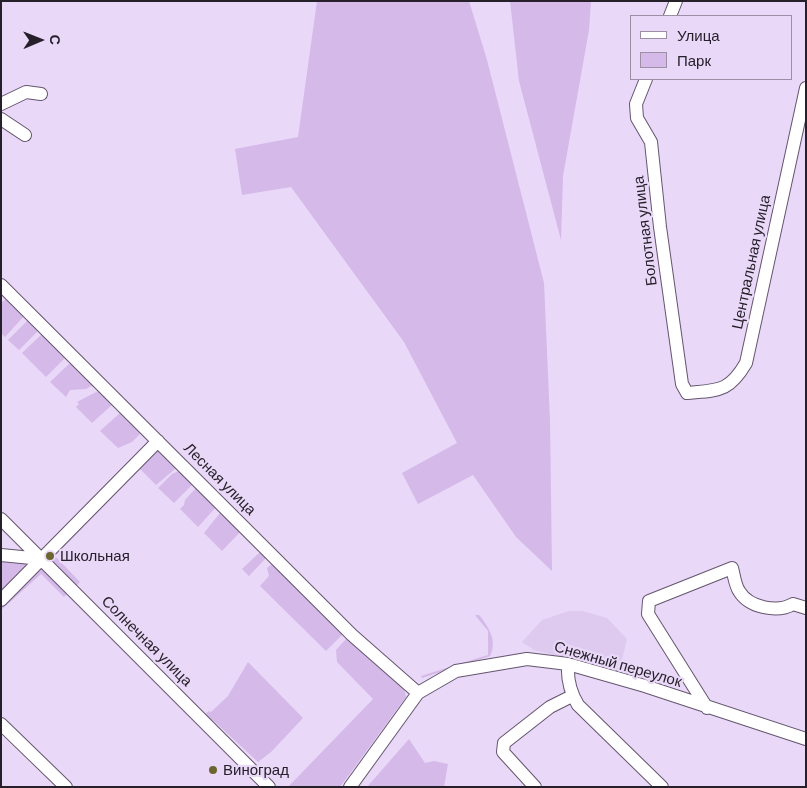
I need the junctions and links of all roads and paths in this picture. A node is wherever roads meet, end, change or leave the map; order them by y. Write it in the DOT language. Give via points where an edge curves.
graph roads {
  1 [pos="676,1"];
  2 [pos="670,15"];
  3 [pos="646,80"];
  4 [pos="806,88"];
  5 [pos="41,94"];
  6 [pos="1,104"];
  7 [pos="1,119"];
  8 [pos="26,136"];
  9 [pos="1,285"];
  10 [pos="682,384"];
  11 [pos="158,441"];
  12 [pos="1,519"];
  13 [pos="1,555"];
  14 [pos="42,559"];
  15 [pos="1,600"];
  16 [pos="806,608"];
  17 [pos="568,664"];
  18 [pos="418,693"];
  19 [pos="572,696"];
  20 [pos="707,708"];
  21 [pos="1,724"];
  22 [pos="806,739"];
  23 [pos="66,787"];
  24 [pos="269,787"];
  25 [pos="350,787"];
  26 [pos="535,787"];
  27 [pos="662,787"];
  1 -- 2 [label="street"];
  3 -- 10 [label="street, Болотная улица" via="636,104 638,118 651,142"];
  4 -- 10 [label="street, Центральная улица" via="746,363 737,379 715,391 688,393"];
  5 -- 6 [label="street" via="26,92"];
  7 -- 8 [label="street"];
  9 -- 11 [label="street, Лесная улица"];
  11 -- 14 [label="street"];
  11 -- 18 [label="street, Лесная улица" via="352,635"];
  12 -- 14 [label="street, Солнечная улица"];
  13 -- 14 [label="street"];
  14 -- 15 [label="street"];
  14 -- 24 [label="street, Солнечная улица"];
  16 -- 20 [label="street" via="793,604 784,609 764,607 749,602 739,591 732,568 654,598 647,606 652,623"];
  17 -- 18 [label="street, Снежный переулок" via="527,659 500,662 456,671"];
  17 -- 19 [label="street"];
  17 -- 20 [label="street, Снежный переулок"];
  18 -- 25 [label="street, Снежный переулок"];
  19 -- 26 [label="street" via="550,707 504,743 503,752"];
  19 -- 27 [label="street"];
  20 -- 22 [label="street, Снежный переулок"];
  21 -- 23 [label="street"];
}
